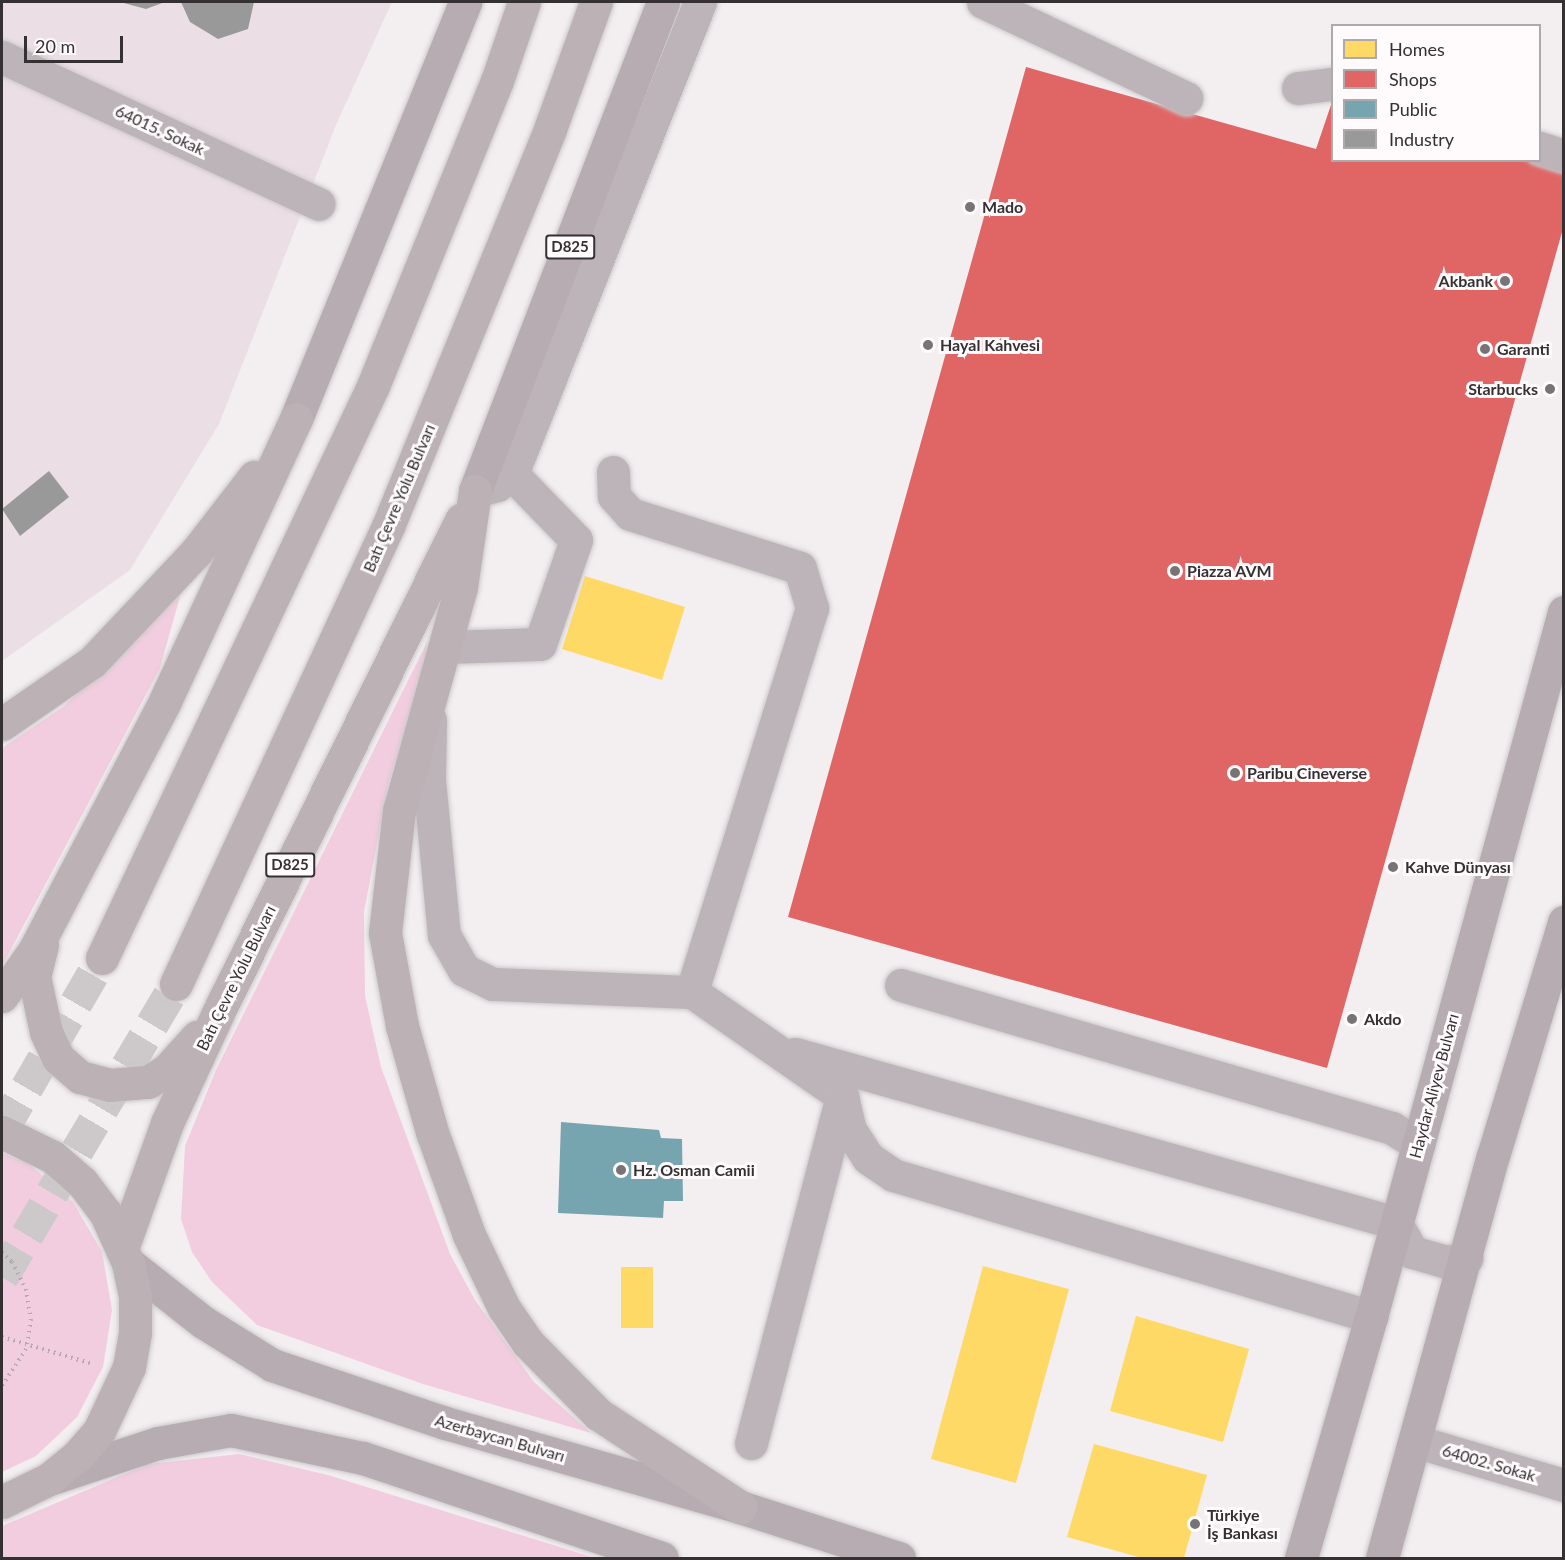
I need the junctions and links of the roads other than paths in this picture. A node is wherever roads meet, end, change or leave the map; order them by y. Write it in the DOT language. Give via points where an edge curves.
graph roads {
  1 [pos="465,2"];
  2 [pos="524,2"];
  3 [pos="596,2"];
  4 [pos="663,2"];
  5 [pos="700,2"];
  6 [pos="983,2"];
  7 [pos="2,57"];
  8 [pos="1331,84"];
  9 [pos="1298,88"];
  10 [pos="1186,98"];
  11 [pos="1541,149"];
  12 [pos="1563,156"];
  13 [pos="318,204"];
  14 [pos="296,419"];
  15 [pos="613,472"];
  16 [pos="512,474"];
  17 [pos="475,491"];
  18 [pos="1563,612"];
  19 [pos="446,647"];
  20 [pos="431,705"];
  21 [pos="2,724"];
  22 [pos="50,918"];
  23 [pos="1563,922"];
  24 [pos="102,958"];
  25 [pos="176,984"];
  26 [pos="901,985"];
  27 [pos="692,992"];
  28 [pos="2,996"];
  29 [pos="218,1013"];
  30 [pos="782,1051"];
  31 [pos="842,1096"];
  32 [pos="2,1132"];
  33 [pos="1418,1144"];
  34 [pos="1396,1223"];
  35 [pos="125,1254"];
  36 [pos="1467,1258"];
  37 [pos="1371,1317"];
  38 [pos="1415,1441"];
  39 [pos="751,1443"];
  40 [pos="49,1479"];
  41 [pos="1563,1485"];
  42 [pos="2,1502"];
  43 [pos="741,1507"];
  44 [pos="662,1558"];
  45 [pos="899,1558"];
  46 [pos="1301,1558"];
  47 [pos="1382,1558"];
  1 -- 14 [label="main road"];
  2 -- 24 [label="highway" via="498,81 373,386"];
  3 -- 25 [label="highway, Batı Çevre Yolu Bulvarı" via="550,129 390,524"];
  4 -- 17 [label="main road, D825"];
  5 -- 16 [label="street"];
  6 -- 10 [label="street"];
  7 -- 13 [label="street, 64015. Sokak"];
  8 -- 9 [label="street"];
  11 -- 12 [label="street"];
  14 -- 21 [label="highway" via="196,552 92,662"];
  14 -- 22 [label="highway" via="165,701"];
  15 -- 27 [label="street" via="614,496 630,514 800,568 812,608"];
  16 -- 17 [label="street" via="497,485"];
  16 -- 19 [label="street" via="576,540 540,644"];
  17 -- 19 [label="highway"];
  17 -- 29 [label="highway, Batı Çevre Yolu Bulvarı / D825"];
  18 -- 33 [label="main road, Haydar Aliyev Bulvarı"];
  19 -- 20 [label="highway"];
  20 -- 27 [label="street" via="429,780 436,873 444,935 464,970 492,984"];
  20 -- 43 [label="highway" via="399,810 385,933 402,1026 432,1132 469,1235 504,1308 550,1369 598,1414"];
  22 -- 28 [label="highway" via="34,951"];
  22 -- 29 [label="highway" via="34,976 39,1010 58,1058 80,1077 110,1085 148,1082 167,1070"];
  23 -- 36 [label="main road" via="1493,1156"];
  26 -- 33 [label="street" via="1392,1128"];
  27 -- 30 [label="street"];
  29 -- 35 [label="highway, Batı Çevre Yolu Bulvarı / D825" via="167,1123"];
  30 -- 31 [label="street"];
  30 -- 34 [label="street"];
  31 -- 37 [label="street" via="850,1130 868,1158 892,1175"];
  31 -- 39 [label="street"];
  32 -- 35 [label="highway" via="53,1157 82,1182 105,1212"];
  33 -- 34 [label="main road, Haydar Aliyev Bulvarı"];
  34 -- 36 [label="street" via="1412,1252 1446,1262"];
  34 -- 37 [label="main road, Haydar Aliyev Bulvarı"];
  35 -- 40 [label="highway" via="135,1297 135,1333 129,1367 99,1431"];
  35 -- 43 [label="main road, Azerbaycan Bulvarı" via="203,1322 272,1365 445,1423"];
  36 -- 38 [label="main road"];
  37 -- 46 [label="main road, Haydar Aliyev Bulvarı"];
  38 -- 41 [label="street, 64002. Sokak"];
  38 -- 47 [label="main road"];
  40 -- 42 [label="highway"];
  40 -- 44 [label="main road" via="158,1443 231,1430 363,1458"];
  43 -- 45 [label="main road, Azerbaycan Bulvarı"];
}
